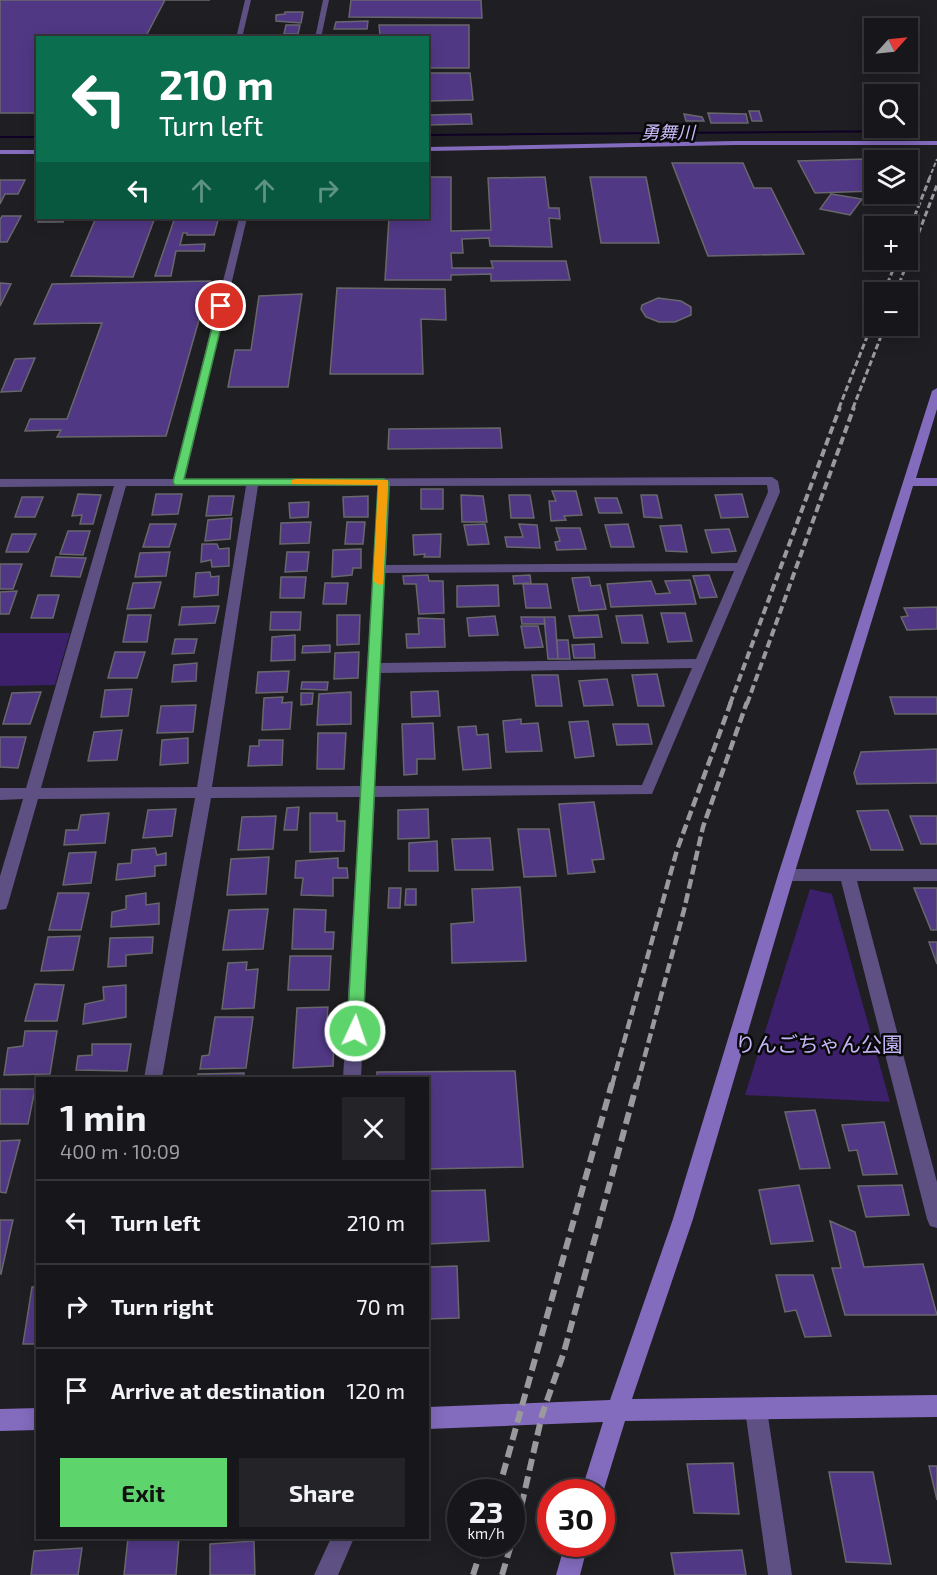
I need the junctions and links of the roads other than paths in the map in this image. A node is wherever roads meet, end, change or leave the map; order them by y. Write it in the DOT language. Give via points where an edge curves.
graph roads {
  1 [pos="248,0"];
  2 [pos="326,0"];
  3 [pos="239,36"];
  4 [pos="318,36"];
  5 [pos="937,143"];
  6 [pos="429,149"];
  7 [pos="0,152"];
  8 [pos="36,152"];
  9 [pos="243,219"];
  10 [pos="937,391"];
  11 [pos="178,482"];
  12 [pos="253,482"];
  13 [pos="384,482"];
  14 [pos="909,482"];
  15 [pos="937,482"];
  16 [pos="0,483"];
  17 [pos="121,483"];
  18 [pos="742,567"];
  19 [pos="380,570"];
  20 [pos="701,663"];
  21 [pos="375,668"];
  22 [pos="369,792"];
  23 [pos="204,793"];
  24 [pos="0,794"];
  25 [pos="32,794"];
  26 [pos="786,875"];
  27 [pos="847,875"];
  28 [pos="937,875"];
  29 [pos="0,904"];
  30 [pos="153,1077"];
  31 [pos="352,1077"];
  32 [pos="937,1220"];
  33 [pos="937,1406"];
  34 [pos="617,1410"];
  35 [pos="756,1410"];
  36 [pos="429,1418"];
  37 [pos="36,1419"];
  38 [pos="0,1420"];
  39 [pos="596,1479"];
  40 [pos="342,1539"];
  41 [pos="573,1557"];
  42 [pos="326,1575"];
  43 [pos="568,1575"];
  44 [pos="780,1575"];
  1 -- 3 [label="lane"];
  2 -- 4 [label="lane"];
  5 -- 6 [label="street"];
  7 -- 8 [label="street"];
  9 -- 11 [label="street"];
  10 -- 14 [label="street"];
  11 -- 12 [label="street"];
  11 -- 17 [label="street"];
  12 -- 13 [label="street"];
  12 -- 23 [label="street"];
  13 -- 18 [label="street" via="772,481 774,492"];
  13 -- 19 [label="street"];
  14 -- 15 [label="street"];
  14 -- 26 [label="street"];
  16 -- 17 [label="street"];
  17 -- 25 [label="street"];
  18 -- 19 [label="street"];
  18 -- 20 [label="street"];
  19 -- 21 [label="street"];
  20 -- 21 [label="street"];
  20 -- 22 [label="street" via="647,790"];
  21 -- 22 [label="street"];
  22 -- 23 [label="street"];
  22 -- 31 [label="street"];
  23 -- 25 [label="street"];
  23 -- 30 [label="street"];
  24 -- 25 [label="street"];
  25 -- 29 [label="street"];
  26 -- 27 [label="street"];
  26 -- 34 [label="street" via="683,1219"];
  27 -- 28 [label="street"];
  27 -- 32 [label="street"];
  33 -- 35 [label="street"];
  34 -- 35 [label="street"];
  34 -- 36 [label="street"];
  34 -- 39 [label="street"];
  35 -- 44 [label="street"];
  37 -- 38 [label="street"];
  40 -- 42 [label="street"];
  41 -- 43 [label="street"];
}
